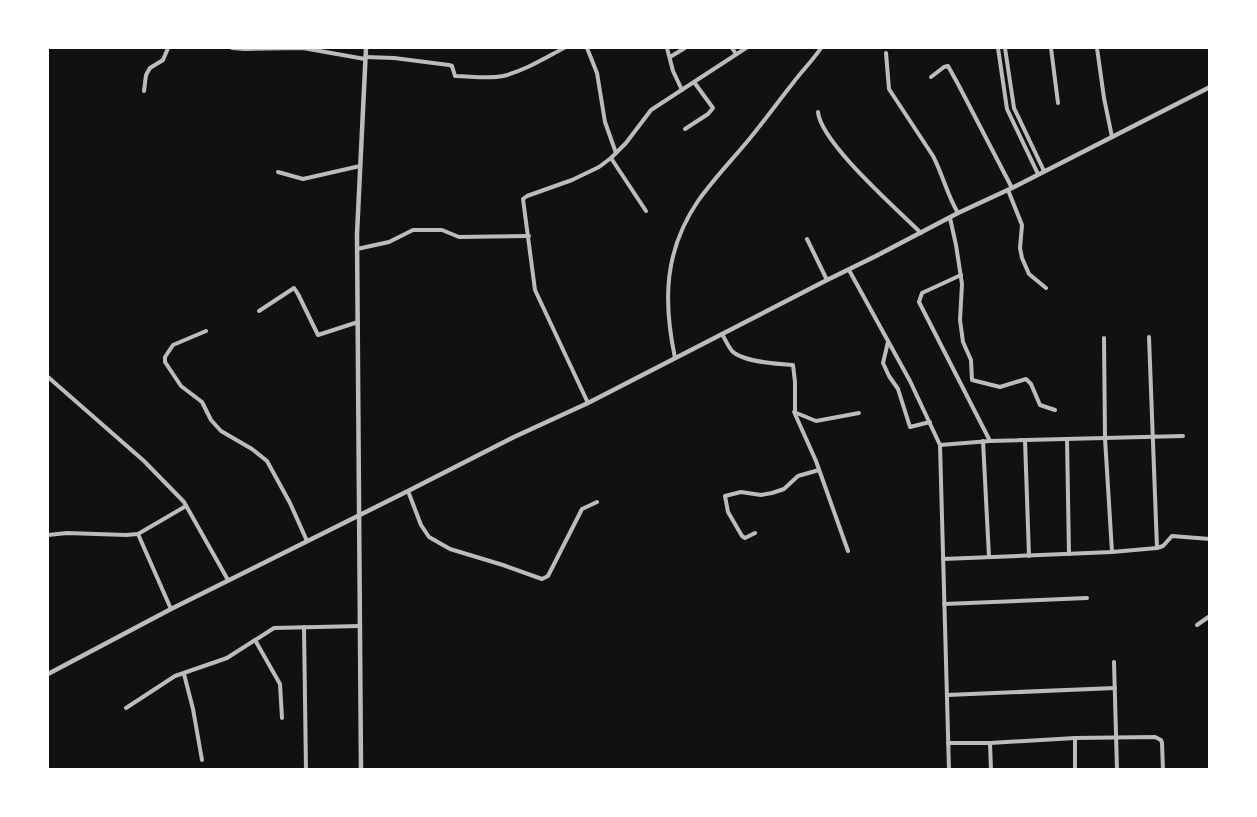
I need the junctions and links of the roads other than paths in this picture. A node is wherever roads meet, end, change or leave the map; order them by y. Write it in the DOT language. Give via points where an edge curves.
graph roads {
  1 [pos="168,48"];
  2 [pos="232,48"];
  3 [pos="309,48"];
  4 [pos="366,48"];
  5 [pos="564,48"];
  6 [pos="587,48"];
  7 [pos="667,48"];
  8 [pos="685,48"];
  9 [pos="732,48"];
  10 [pos="746,48"];
  11 [pos="821,48"];
  12 [pos="998,48"];
  13 [pos="1005,48"];
  14 [pos="1051,48"];
  15 [pos="1098,48"];
  16 [pos="886,52"];
  17 [pos="736,54"];
  18 [pos="670,57"];
  19 [pos="365,58"];
  20 [pos="931,77"];
  21 [pos="694,82"];
  22 [pos="1210,87"];
  23 [pos="682,90"];
  24 [pos="144,91"];
  25 [pos="1058,103"];
  26 [pos="818,112"];
  27 [pos="685,129"];
  28 [pos="1112,137"];
  29 [pos="616,153"];
  30 [pos="611,158"];
  31 [pos="360,166"];
  32 [pos="1044,171"];
  33 [pos="278,172"];
  34 [pos="1038,174"];
  35 [pos="1010,189"];
  36 [pos="646,211"];
  37 [pos="958,214"];
  38 [pos="950,218"];
  39 [pos="921,233"];
  40 [pos="529,236"];
  41 [pos="807,239"];
  42 [pos="357,248"];
  43 [pos="849,270"];
  44 [pos="961,275"];
  45 [pos="826,280"];
  46 [pos="1046,288"];
  47 [pos="259,312"];
  48 [pos="358,322"];
  49 [pos="206,331"];
  50 [pos="722,334"];
  51 [pos="1149,337"];
  52 [pos="1104,338"];
  53 [pos="888,342"];
  54 [pos="675,358"];
  55 [pos="48,377"];
  56 [pos="588,403"];
  57 [pos="1055,410"];
  58 [pos="794,412"];
  59 [pos="859,413"];
  60 [pos="930,422"];
  61 [pos="1183,436"];
  62 [pos="1153,437"];
  63 [pos="1105,438"];
  64 [pos="1067,439"];
  65 [pos="1026,440"];
  66 [pos="983,441"];
  67 [pos="990,441"];
  68 [pos="940,445"];
  69 [pos="819,470"];
  70 [pos="408,491"];
  71 [pos="597,502"];
  72 [pos="186,506"];
  73 [pos="359,516"];
  74 [pos="755,533"];
  75 [pos="138,534"];
  76 [pos="48,535"];
  77 [pos="1210,539"];
  78 [pos="307,541"];
  79 [pos="1157,548"];
  80 [pos="848,550"];
  81 [pos="1112,552"];
  82 [pos="1069,554"];
  83 [pos="1029,556"];
  84 [pos="989,557"];
  85 [pos="942,559"];
  86 [pos="228,580"];
  87 [pos="1087,598"];
  88 [pos="944,604"];
  89 [pos="171,609"];
  90 [pos="1210,616"];
  91 [pos="1198,625"];
  92 [pos="360,626"];
  93 [pos="304,627"];
  94 [pos="255,640"];
  95 [pos="1114,662"];
  96 [pos="48,674"];
  97 [pos="184,674"];
  98 [pos="1115,688"];
  99 [pos="947,695"];
  100 [pos="126,708"];
  101 [pos="282,718"];
  102 [pos="1075,738"];
  103 [pos="1116,738"];
  104 [pos="948,743"];
  105 [pos="990,743"];
  106 [pos="202,760"];
  107 [pos="306,770"];
  108 [pos="361,770"];
  109 [pos="949,770"];
  110 [pos="991,770"];
  111 [pos="1075,770"];
  112 [pos="1117,770"];
  113 [pos="1163,770"];
  1 -- 24 [label="street" via="163,60 152,66 146,75"];
  2 -- 3 [label="street"];
  3 -- 19 [label="street"];
  4 -- 19 [label="street"];
  5 -- 19 [label="street" via="502,76 455,76 450,65"];
  6 -- 29 [label="street" via="597,73 606,122"];
  7 -- 18 [label="street"];
  8 -- 18 [label="street"];
  9 -- 17 [label="street"];
  10 -- 17 [label="street"];
  11 -- 54 [label="street" via="689,216 676,247 670,273 667,309"];
  12 -- 34 [label="street" via="1007,109"];
  13 -- 32 [label="street" via="1014,108"];
  14 -- 25 [label="street"];
  15 -- 28 [label="street"];
  16 -- 37 [label="street" via="889,89 933,156"];
  17 -- 21 [label="street"];
  18 -- 23 [label="street"];
  19 -- 31 [label="street"];
  20 -- 35 [label="street" via="948,66"];
  21 -- 23 [label="street"];
  21 -- 27 [label="street" via="712,108"];
  22 -- 28 [label="street"];
  23 -- 29 [label="street" via="651,110"];
  26 -- 39 [label="street" via="820,123 849,162"];
  28 -- 32 [label="street"];
  29 -- 30 [label="street"];
  30 -- 36 [label="street"];
  30 -- 40 [label="street" via="585,175 524,197 522,202"];
  31 -- 33 [label="street" via="304,179"];
  31 -- 42 [label="street"];
  32 -- 34 [label="street"];
  34 -- 35 [label="street"];
  35 -- 37 [label="street"];
  35 -- 46 [label="street" via="1022,225 1022,258 1030,274"];
  37 -- 38 [label="street"];
  38 -- 39 [label="street"];
  38 -- 44 [label="street"];
  39 -- 43 [label="street"];
  40 -- 42 [label="street" via="459,237 442,230 413,230 389,242"];
  40 -- 56 [label="street" via="535,290"];
  41 -- 45 [label="street"];
  42 -- 48 [label="street"];
  43 -- 45 [label="street"];
  43 -- 53 [label="street"];
  44 -- 57 [label="street" via="960,320 972,380 1000,387 1026,379 1040,405"];
  44 -- 67 [label="street" via="922,293 919,302"];
  45 -- 50 [label="street"];
  47 -- 48 [label="street" via="294,288 318,335"];
  48 -- 73 [label="street"];
  49 -- 78 [label="street" via="174,345 165,362 181,386 202,402 211,420 222,431 267,461"];
  50 -- 54 [label="street"];
  50 -- 58 [label="street" via="730,349 741,356 793,365"];
  51 -- 62 [label="street"];
  52 -- 63 [label="street"];
  53 -- 60 [label="street"];
  53 -- 60 [label="street" via="883,364 898,389 910,427"];
  54 -- 56 [label="street"];
  55 -- 72 [label="street" via="144,461"];
  56 -- 70 [label="street" via="514,436"];
  58 -- 59 [label="street" via="816,421"];
  58 -- 69 [label="street"];
  60 -- 68 [label="street"];
  61 -- 62 [label="street"];
  62 -- 63 [label="street"];
  62 -- 79 [label="street"];
  63 -- 64 [label="street"];
  63 -- 81 [label="street"];
  64 -- 65 [label="street"];
  64 -- 82 [label="street"];
  65 -- 67 [label="street"];
  65 -- 83 [label="street"];
  66 -- 67 [label="street"];
  66 -- 68 [label="street"];
  66 -- 84 [label="street"];
  68 -- 85 [label="street"];
  69 -- 74 [label="street" via="798,476 772,493 741,492 725,496 728,512 742,536 745,538"];
  69 -- 80 [label="street"];
  70 -- 71 [label="street" via="421,526 429,537 450,549 542,579 548,576 582,509"];
  70 -- 73 [label="street"];
  72 -- 75 [label="street"];
  72 -- 86 [label="street"];
  73 -- 78 [label="street"];
  73 -- 92 [label="street"];
  75 -- 76 [label="street" via="67,532"];
  75 -- 89 [label="street"];
  77 -- 79 [label="street" via="1172,536"];
  78 -- 86 [label="street"];
  79 -- 81 [label="street"];
  81 -- 82 [label="street"];
  82 -- 83 [label="street"];
  83 -- 84 [label="street"];
  84 -- 85 [label="street"];
  85 -- 88 [label="street"];
  86 -- 89 [label="street"];
  87 -- 88 [label="street"];
  88 -- 99 [label="street"];
  89 -- 96 [label="street"];
  90 -- 91 [label="street"];
  92 -- 93 [label="street"];
  92 -- 108 [label="street"];
  93 -- 94 [label="street" via="274,628"];
  93 -- 107 [label="street"];
  94 -- 97 [label="street" via="227,658"];
  94 -- 101 [label="street" via="280,684"];
  95 -- 98 [label="street"];
  97 -- 100 [label="street" via="170,679"];
  97 -- 106 [label="street" via="194,709"];
  98 -- 99 [label="street"];
  98 -- 103 [label="street"];
  99 -- 104 [label="street"];
  102 -- 103 [label="street"];
  102 -- 105 [label="street"];
  102 -- 111 [label="street"];
  103 -- 112 [label="street"];
  103 -- 113 [label="street" via="1159,738"];
  104 -- 105 [label="street"];
  104 -- 109 [label="street"];
  105 -- 110 [label="street"];
}
